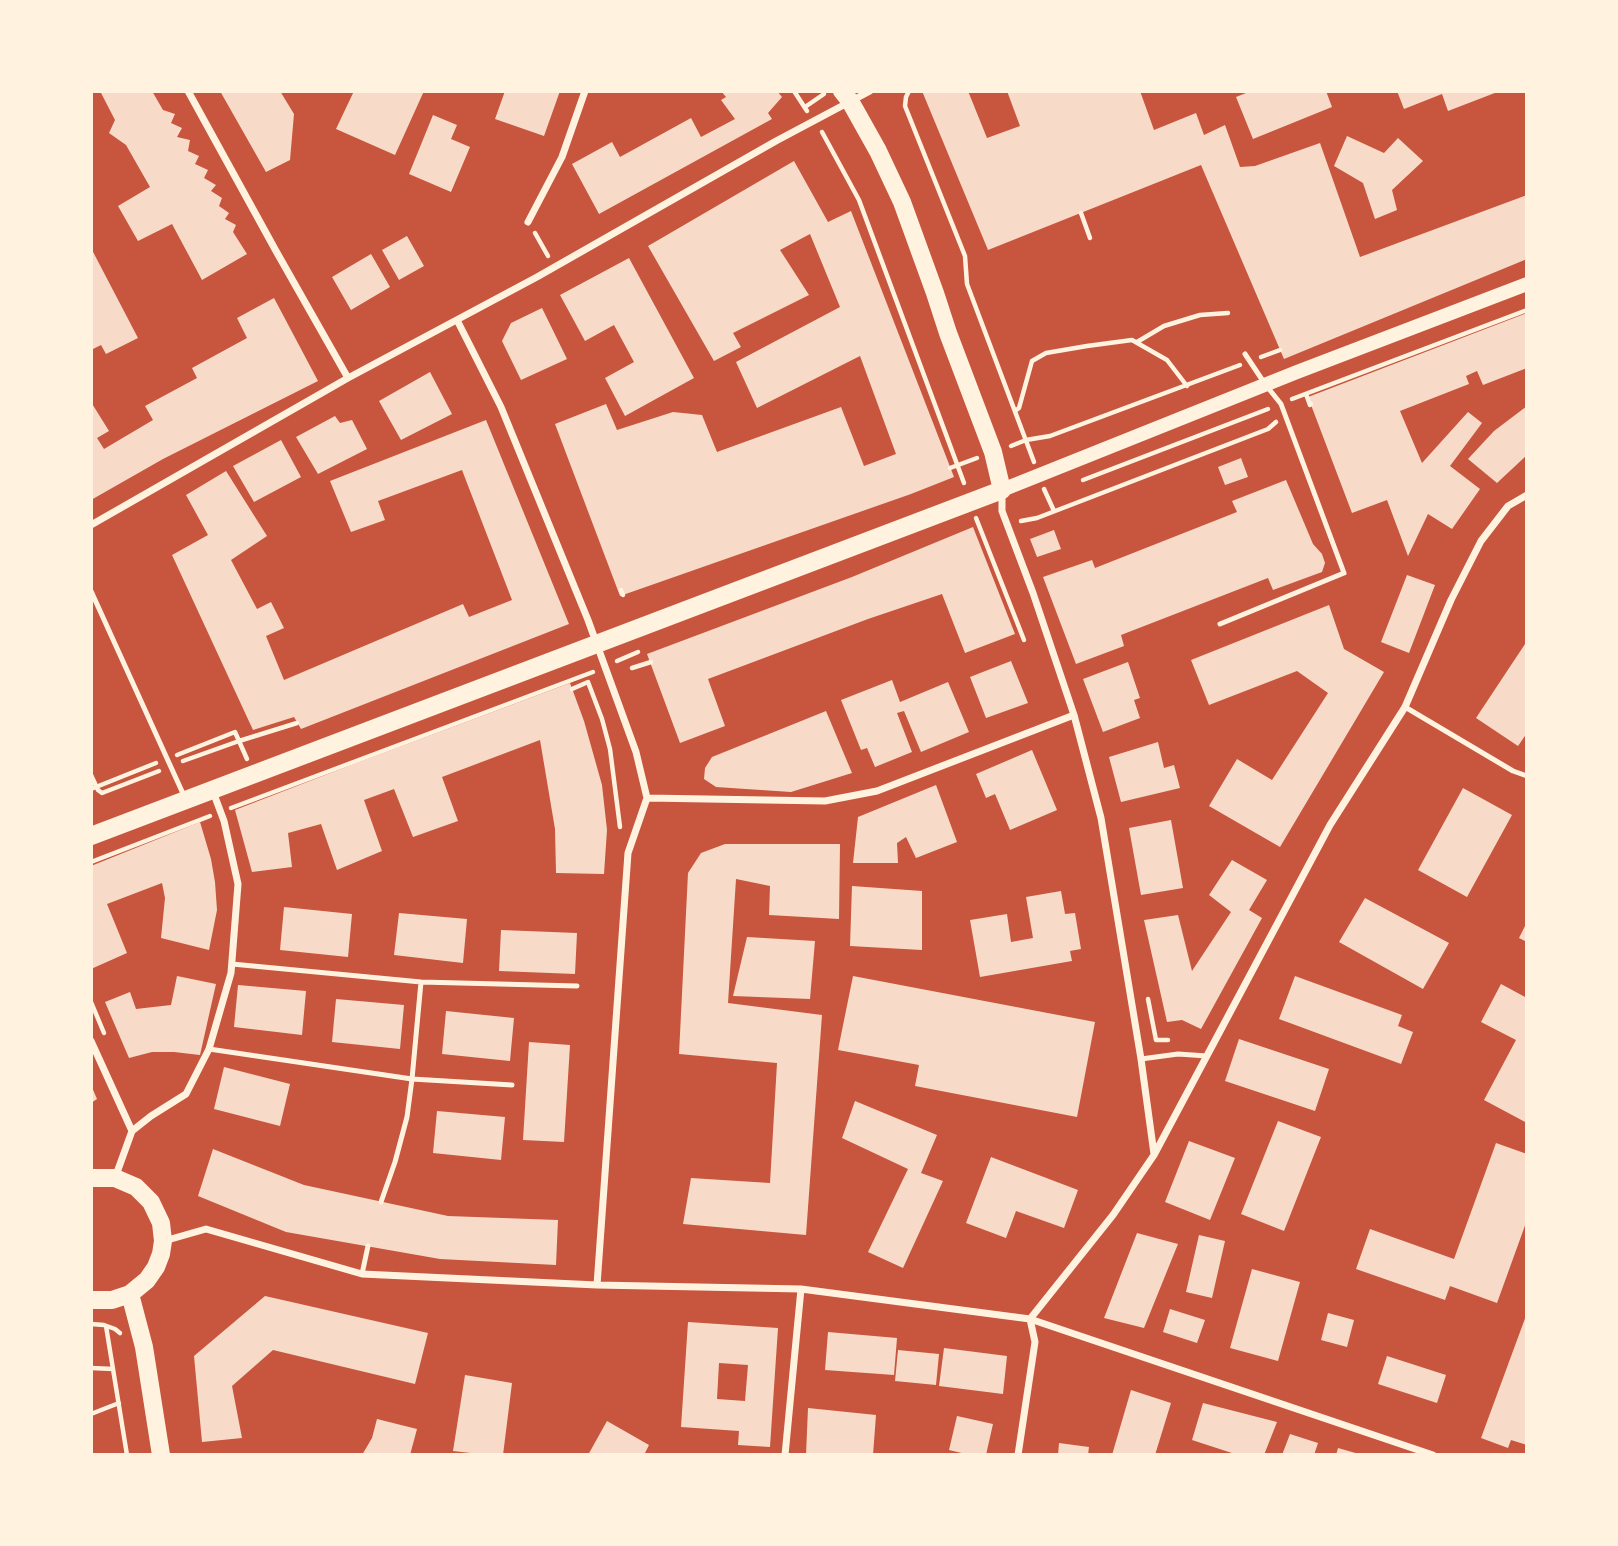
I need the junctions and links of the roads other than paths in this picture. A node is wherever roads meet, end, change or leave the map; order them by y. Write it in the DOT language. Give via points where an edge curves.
graph roads {
  1 [pos="188,91"];
  2 [pos="585,91"];
  3 [pos="870,91"];
  4 [pos="846,96"];
  5 [pos="528,222"];
  6 [pos="1527,284"];
  7 [pos="457,320"];
  8 [pos="1245,354"];
  9 [pos="348,378"];
  10 [pos="1265,384"];
  11 [pos="1002,490"];
  12 [pos="1527,495"];
  13 [pos="91,525"];
  14 [pos="91,591"];
  15 [pos="1220,624"];
  16 [pos="596,644"];
  17 [pos="1405,707"];
  18 [pos="1074,715"];
  19 [pos="1527,776"];
  20 [pos="212,789"];
  21 [pos="647,798"];
  22 [pos="186,799"];
  23 [pos="91,836"];
  24 [pos="232,964"];
  25 [pos="421,982"];
  26 [pos="577,986"];
  27 [pos="91,1041"];
  28 [pos="209,1049"];
  29 [pos="1207,1056"];
  30 [pos="1140,1059"];
  31 [pos="412,1079"];
  32 [pos="512,1085"];
  33 [pos="132,1131"];
  34 [pos="1154,1155"];
  35 [pos="91,1178"];
  36 [pos="115,1178"];
  37 [pos="381,1202"];
  38 [pos="163,1241"];
  39 [pos="368,1246"];
  40 [pos="362,1274"];
  41 [pos="597,1286"];
  42 [pos="801,1289"];
  43 [pos="130,1294"];
  44 [pos="91,1300"];
  45 [pos="1030,1319"];
  46 [pos="161,1455"];
  47 [pos="785,1455"];
  48 [pos="1018,1455"];
  49 [pos="1433,1455"];
  1 -- 9 [label="street"];
  2 -- 5 [label="street" via="562,157"];
  3 -- 4 [label="street"];
  4 -- 7 [label="street" via="814,121"];
  4 -- 11 [label="main road" via="902,202 993,452"];
  6 -- 10 [label="main road"];
  7 -- 9 [label="street"];
  7 -- 16 [label="street" via="502,407"];
  8 -- 10 [label="lane"];
  9 -- 13 [label="street"];
  10 -- 11 [label="main road"];
  10 -- 15 [label="lane" via="1281,404 1344,573"];
  11 -- 16 [label="main road"];
  11 -- 18 [label="street" via="1002,511"];
  12 -- 17 [label="street" via="1508,506 1481,541"];
  14 -- 22 [label="lane"];
  16 -- 20 [label="main road"];
  16 -- 21 [label="street" via="636,752"];
  17 -- 19 [label="lane"];
  17 -- 29 [label="street" via="1330,825"];
  18 -- 21 [label="street" via="864,794 825,801"];
  18 -- 30 [label="street" via="1101,818"];
  20 -- 22 [label="main road"];
  20 -- 24 [label="street" via="237,884"];
  21 -- 41 [label="street" via="628,853"];
  22 -- 23 [label="main road"];
  24 -- 25 [label="lane"];
  24 -- 28 [label="street"];
  25 -- 26 [label="lane"];
  25 -- 31 [label="lane"];
  27 -- 33 [label="street"];
  28 -- 31 [label="lane"];
  28 -- 33 [label="street" via="186,1094"];
  29 -- 30 [label="lane"];
  29 -- 34 [label="street"];
  30 -- 34 [label="street"];
  31 -- 32 [label="lane"];
  31 -- 37 [label="lane" via="407,1117"];
  33 -- 36 [label="street"];
  34 -- 45 [label="street"];
  35 -- 36 [label="main road"];
  36 -- 38 [label="main road" via="136,1187 151,1202"];
  38 -- 40 [label="street" via="206,1229"];
  38 -- 43 [label="main road" via="156,1267"];
  39 -- 40 [label="lane"];
  40 -- 41 [label="street"];
  41 -- 42 [label="street"];
  42 -- 45 [label="street"];
  42 -- 47 [label="street"];
  43 -- 44 [label="main road"];
  43 -- 46 [label="main road" via="144,1347"];
  45 -- 48 [label="street" via="1035,1342"];
  45 -- 49 [label="street"];
}
